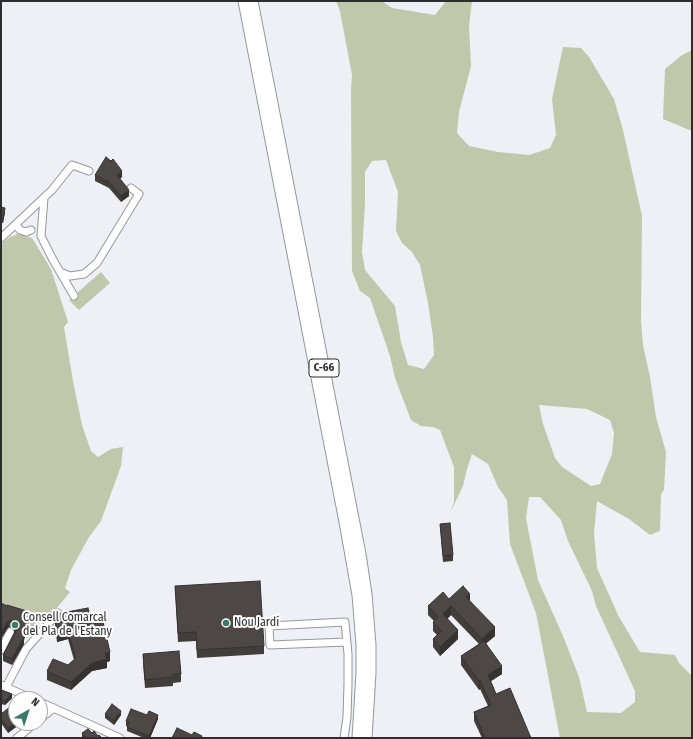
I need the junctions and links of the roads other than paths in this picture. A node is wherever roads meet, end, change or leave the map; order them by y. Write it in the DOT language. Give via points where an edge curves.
graph roads {
  1 [pos="244,1"];
  2 [pos="252,1"];
  3 [pos="89,171"];
  4 [pos="131,188"];
  5 [pos="44,198"];
  6 [pos="16,225"];
  7 [pos="31,230"];
  8 [pos="1,238"];
  9 [pos="60,272"];
  10 [pos="74,296"];
  11 [pos="58,613"];
  12 [pos="10,632"];
  13 [pos="347,642"];
  14 [pos="1,650"];
  15 [pos="366,662"];
  16 [pos="4,686"];
  17 [pos="15,691"];
  18 [pos="48,705"];
  19 [pos="54,708"];
  20 [pos="48,713"];
  21 [pos="25,731"];
  22 [pos="16,738"];
  23 [pos="120,738"];
  24 [pos="344,738"];
  25 [pos="352,738"];
  26 [pos="358,738"];
  27 [pos="366,738"];
  28 [pos="372,738"];
  1 -- 15 [label="highway, C-66" via="353,561"];
  2 -- 15 [label="highway, C-66" via="362,566 368,610"];
  3 -- 5 [label="street" via="72,164"];
  4 -- 9 [label="street" via="139,194 96,263 84,274 70,276"];
  5 -- 6 [label="street"];
  5 -- 9 [label="street" via="41,236"];
  6 -- 7 [label="street" via="26,232"];
  6 -- 8 [label="street"];
  9 -- 10 [label="street"];
  11 -- 16 [label="street" via="26,649"];
  12 -- 14 [label="street"];
  13 -- 13 [label="street" via="345,622 269,626 270,646"];
  13 -- 24 [label="street" via="347,717"];
  15 -- 25 [label="highway" via="357,675"];
  15 -- 26 [label="highway, C-66"];
  15 -- 27 [label="highway, C-66"];
  15 -- 28 [label="highway" via="373,675"];
  16 -- 17 [label="street"];
  18 -- 19 [label="street"];
  19 -- 20 [label="street"];
  19 -- 23 [label="street"];
  21 -- 22 [label="street"];
}
